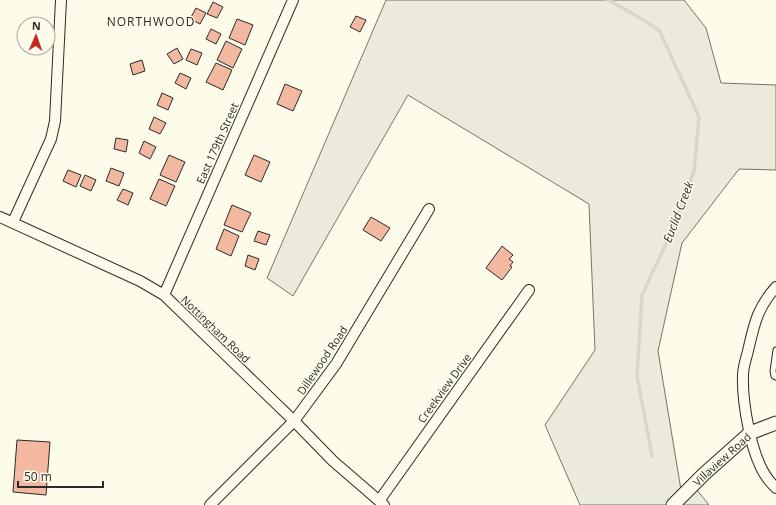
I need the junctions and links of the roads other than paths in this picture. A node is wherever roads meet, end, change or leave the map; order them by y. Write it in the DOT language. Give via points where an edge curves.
graph roads {
  1 [pos="61,0"];
  2 [pos="293,0"];
  3 [pos="429,209"];
  4 [pos="0,217"];
  5 [pos="13,222"];
  6 [pos="776,287"];
  7 [pos="529,290"];
  8 [pos="164,295"];
  9 [pos="776,350"];
  10 [pos="776,377"];
  11 [pos="294,421"];
  12 [pos="776,423"];
  13 [pos="750,433"];
  14 [pos="776,488"];
  15 [pos="381,503"];
  16 [pos="210,505"];
  17 [pos="673,505"];
  1 -- 5 [label="street" via="52,139"];
  2 -- 8 [label="street, East 179th Street"];
  3 -- 11 [label="street, Dillewood Road" via="336,364"];
  4 -- 5 [label="street, Nottingham Road"];
  5 -- 8 [label="street, Nottingham Road" via="140,281"];
  6 -- 13 [label="street" via="767,297 755,319 743,374"];
  7 -- 15 [label="street, Creekview Drive"];
  8 -- 11 [label="street, Nottingham Road"];
  9 -- 10 [label="lane" via="773,371"];
  11 -- 15 [label="street, Nottingham Road" via="333,461"];
  11 -- 16 [label="street, Dillewood Road"];
  12 -- 13 [label="street, Villaview Road"];
  13 -- 14 [label="street" via="759,463"];
  13 -- 17 [label="street, Villaview Road"];
}
